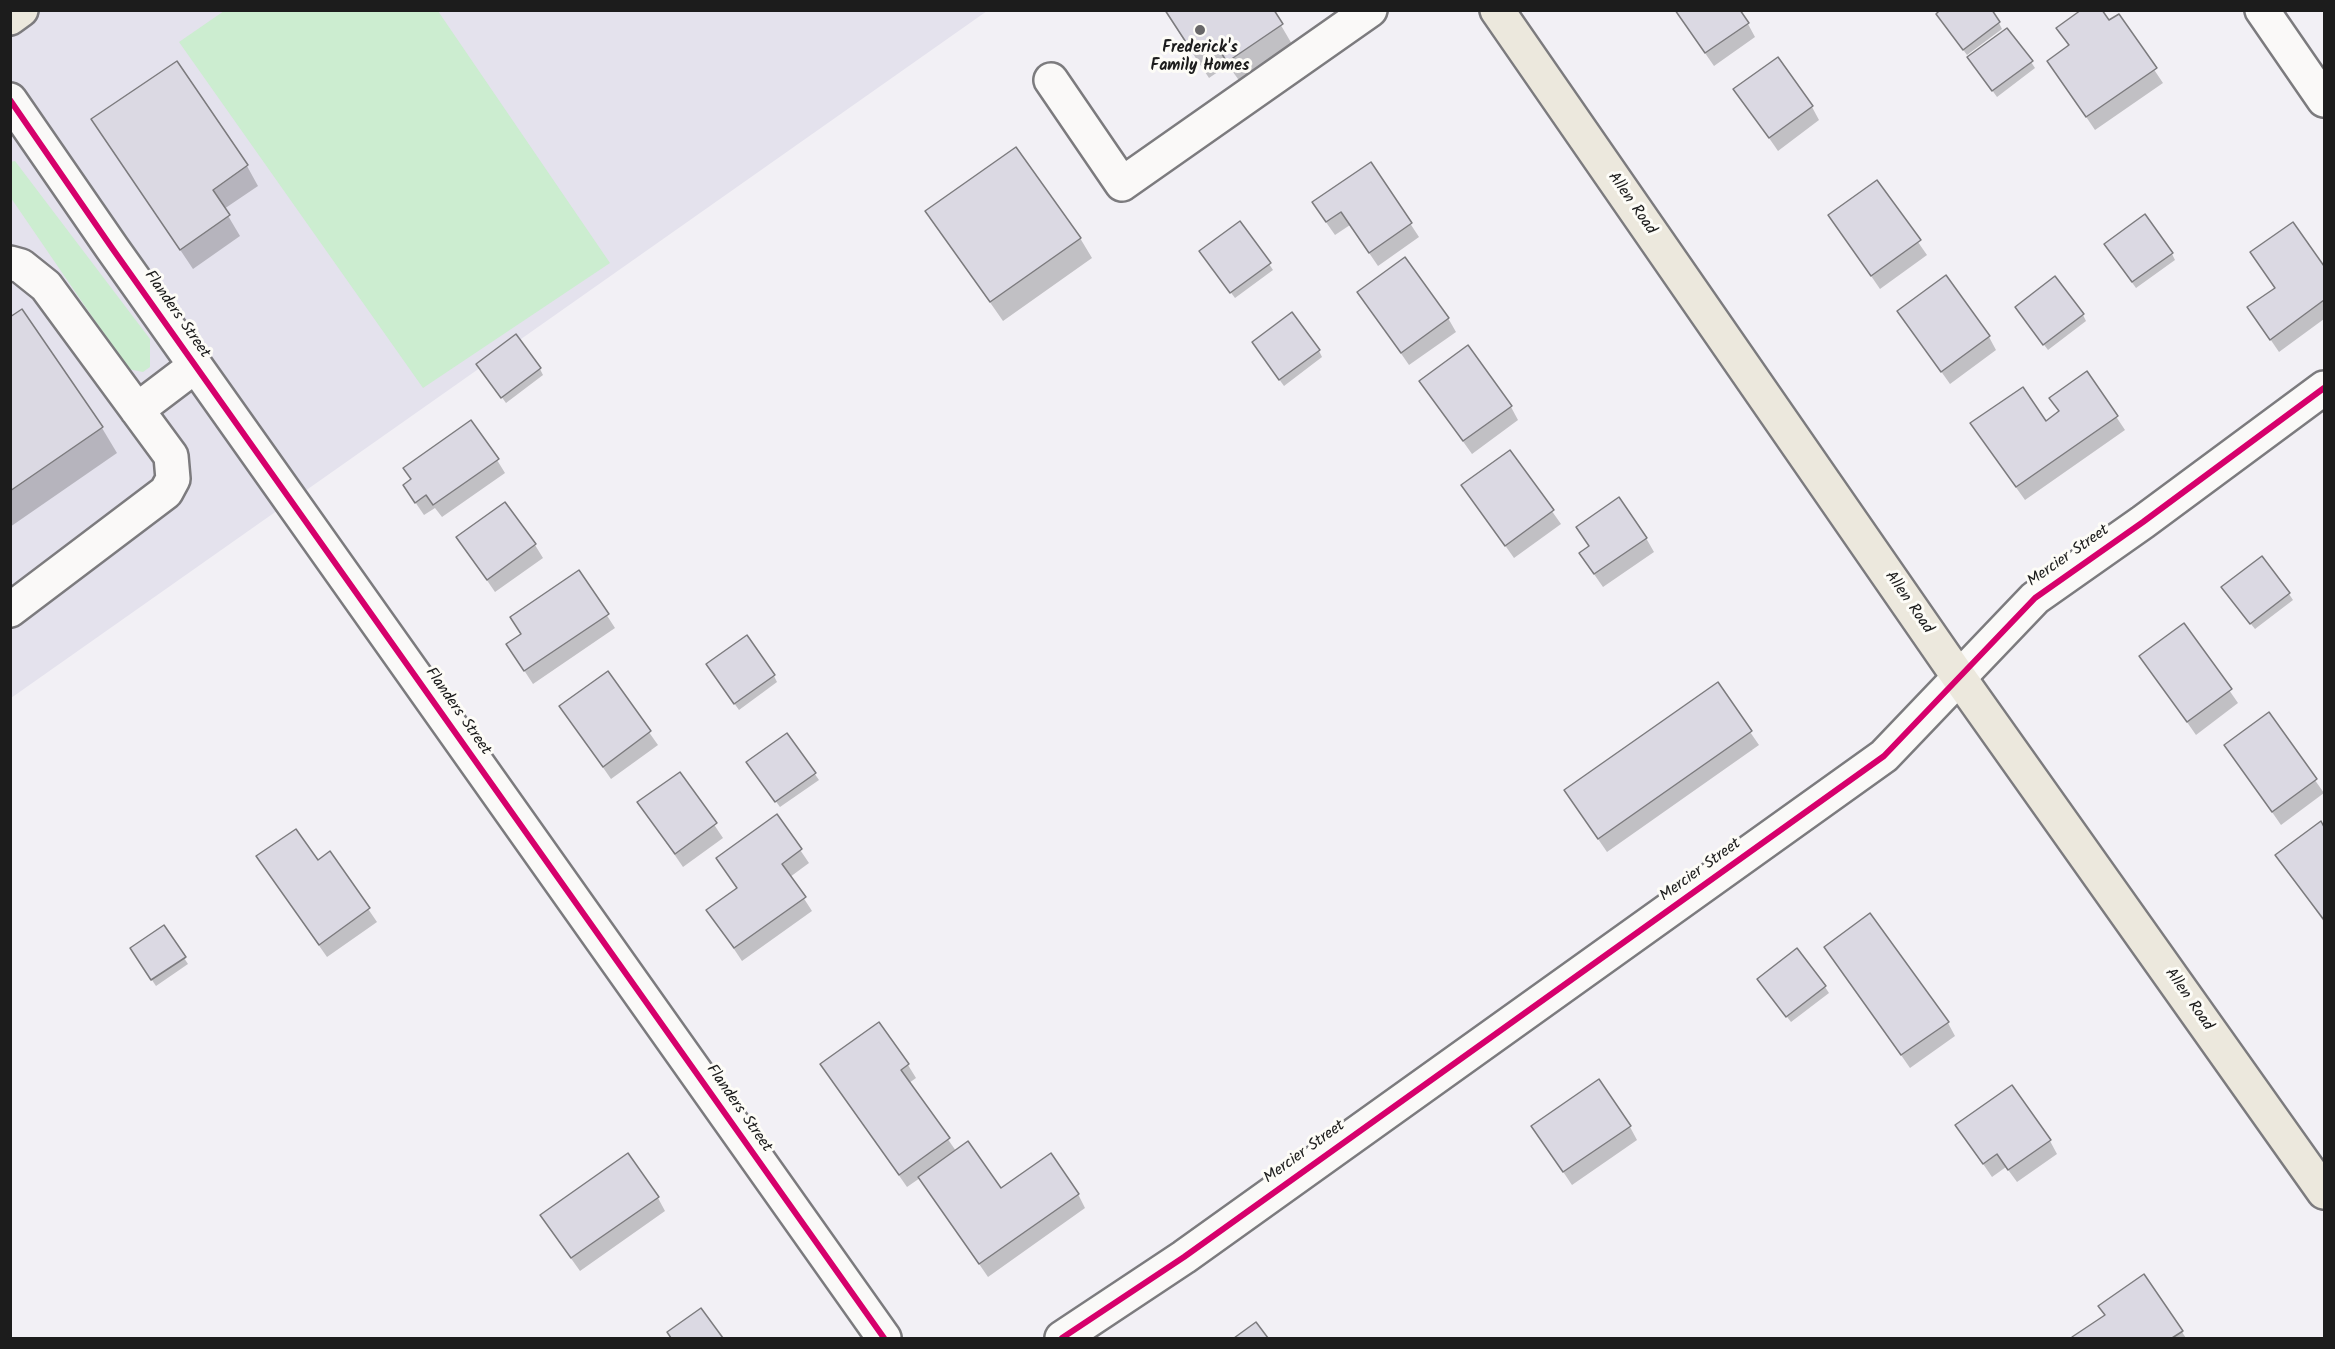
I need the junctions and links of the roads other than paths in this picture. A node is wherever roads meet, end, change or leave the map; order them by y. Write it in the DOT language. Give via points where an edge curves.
graph roads {
  1 [pos="21,10"];
  2 [pos="1370,10"];
  3 [pos="1497,10"];
  4 [pos="2262,10"];
  5 [pos="10,18"];
  6 [pos="1051,80"];
  7 [pos="10,100"];
  8 [pos="2325,100"];
  9 [pos="10,263"];
  10 [pos="195,366"];
  11 [pos="2325,388"];
  12 [pos="137,410"];
  13 [pos="10,610"];
  14 [pos="1958,676"];
  15 [pos="2325,1192"];
  16 [pos="884,1338"];
  17 [pos="1062,1338"];
  1 -- 5 [label="main road"];
  2 -- 6 [label="street" via="1122,184"];
  3 -- 14 [label="main road, Allen Road"];
  4 -- 8 [label="street"];
  7 -- 10 [label="street, Flanders Street"];
  9 -- 12 [label="street" via="21,266 46,286"];
  10 -- 12 [label="street"];
  10 -- 16 [label="street, Flanders Street"];
  11 -- 14 [label="street, Mercier Street" via="2035,598"];
  12 -- 13 [label="street" via="171,456 173,479 166,492"];
  14 -- 15 [label="main road, Allen Road"];
  14 -- 17 [label="street, Mercier Street" via="1878,761 1184,1257"];
}
